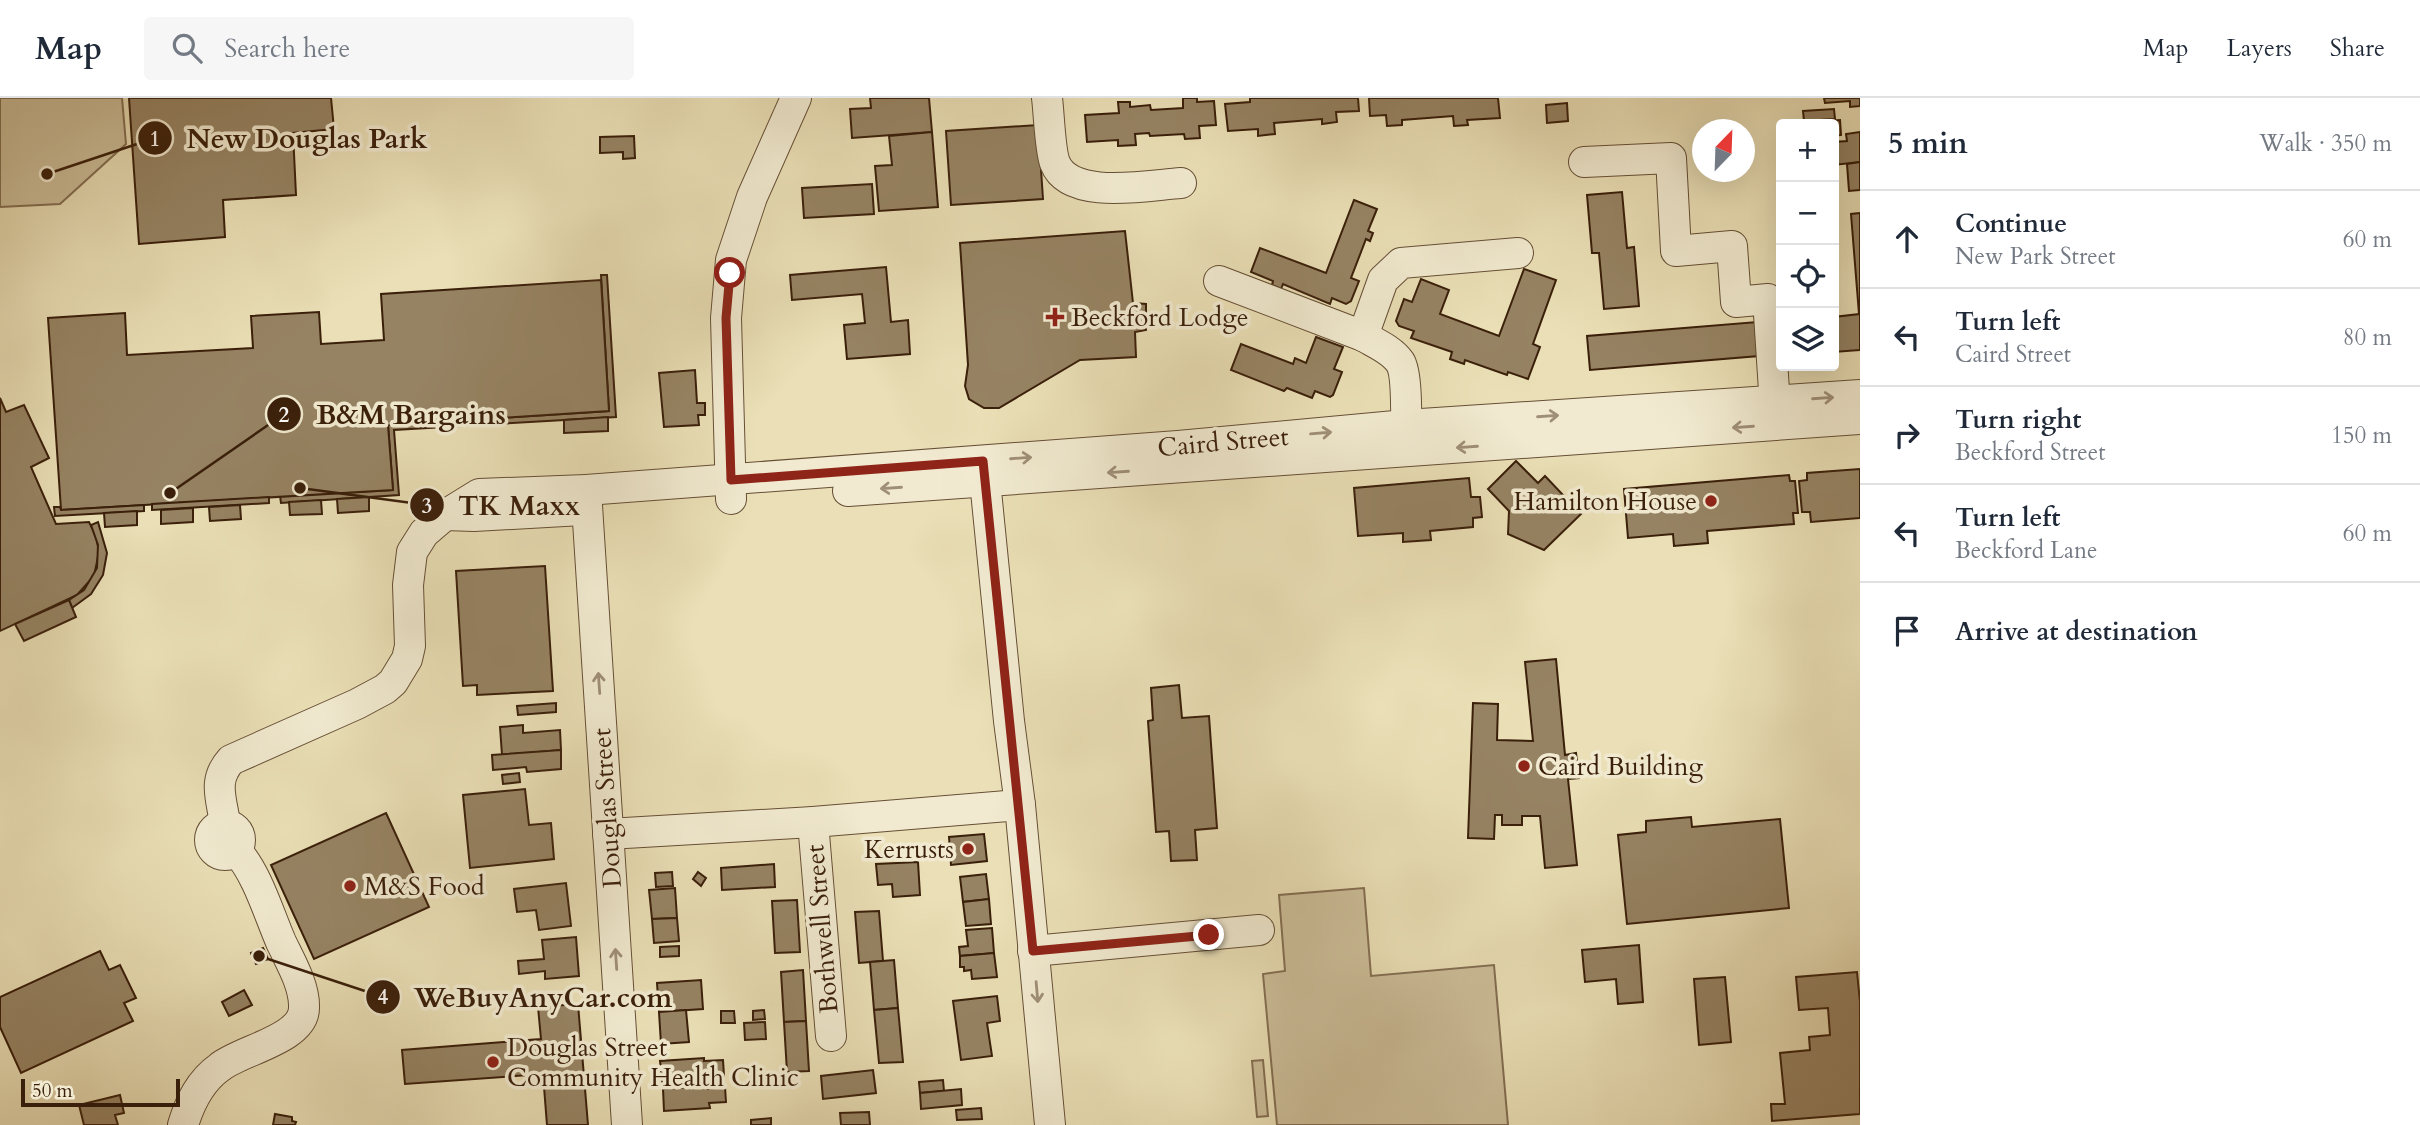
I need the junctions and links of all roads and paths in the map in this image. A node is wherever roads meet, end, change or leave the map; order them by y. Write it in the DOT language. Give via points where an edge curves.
graph roads {
  1 [pos="796,98"];
  2 [pos="1047,98"];
  3 [pos="1584,162"];
  4 [pos="1181,183"];
  5 [pos="1518,253"];
  6 [pos="1219,281"];
  7 [pos="1363,336"];
  8 [pos="1860,395"];
  9 [pos="1776,413"];
  10 [pos="1860,419"];
  11 [pos="1406,438"];
  12 [pos="985,471"];
  13 [pos="1047,477"];
  14 [pos="731,490"];
  15 [pos="587,500"];
  16 [pos="990,524"];
  17 [pos="1020,805"];
  18 [pos="813,822"];
  19 [pos="608,834"];
  20 [pos="1259,930"];
  21 [pos="1033,951"];
  22 [pos="831,1036"];
  23 [pos="183,1125"];
  24 [pos="627,1125"];
  25 [pos="1050,1125"];
  1 -- 14 [label="street" via="752,197 731,260 726,318"];
  2 -- 4 [label="street" via="1055,164 1070,182 1092,188"];
  3 -- 9 [label="street" via="1671,158 1676,251 1732,246 1736,302 1768,299"];
  5 -- 7 [label="street" via="1401,263 1383,280"];
  6 -- 7 [label="street"];
  7 -- 11 [label="street" via="1401,362"];
  9 -- 8 [label="street, Caird Street, one-way"];
  9 -- 10 [label="street, Caird Street"];
  9 -- 11 [label="street, Caird Street"];
  12 -- 11 [label="street, Caird Street, one-way" via="1178,446"];
  11 -- 13 [label="street, Caird Street, one-way"];
  12 -- 13 [label="street, Caird Street"];
  12 -- 14 [label="street, Caird Street"];
  12 -- 16 [label="street"];
  13 -- 16 [label="street" via="1014,496"];
  14 -- 15 [label="street, Caird Street"];
  19 -- 15 [label="street, Douglas Street, one-way"];
  15 -- 23 [label="street, Caird Street" via="474,516 445,515 424,533 412,552 410,646 401,672 385,689 231,760 223,770 218,787 230,837 251,872 297,978 304,1008 294,1030 221,1066 203,1082"];
  16 -- 17 [label="street"];
  17 -- 18 [label="street, Bothwell Street"];
  17 -- 21 [label="street"];
  18 -- 19 [label="street, Bothwell Street"];
  18 -- 22 [label="street, Bothwell Street"];
  24 -- 19 [label="street, Douglas Street, one-way"];
  20 -- 21 [label="street"];
  21 -- 25 [label="street, one-way"];
}
